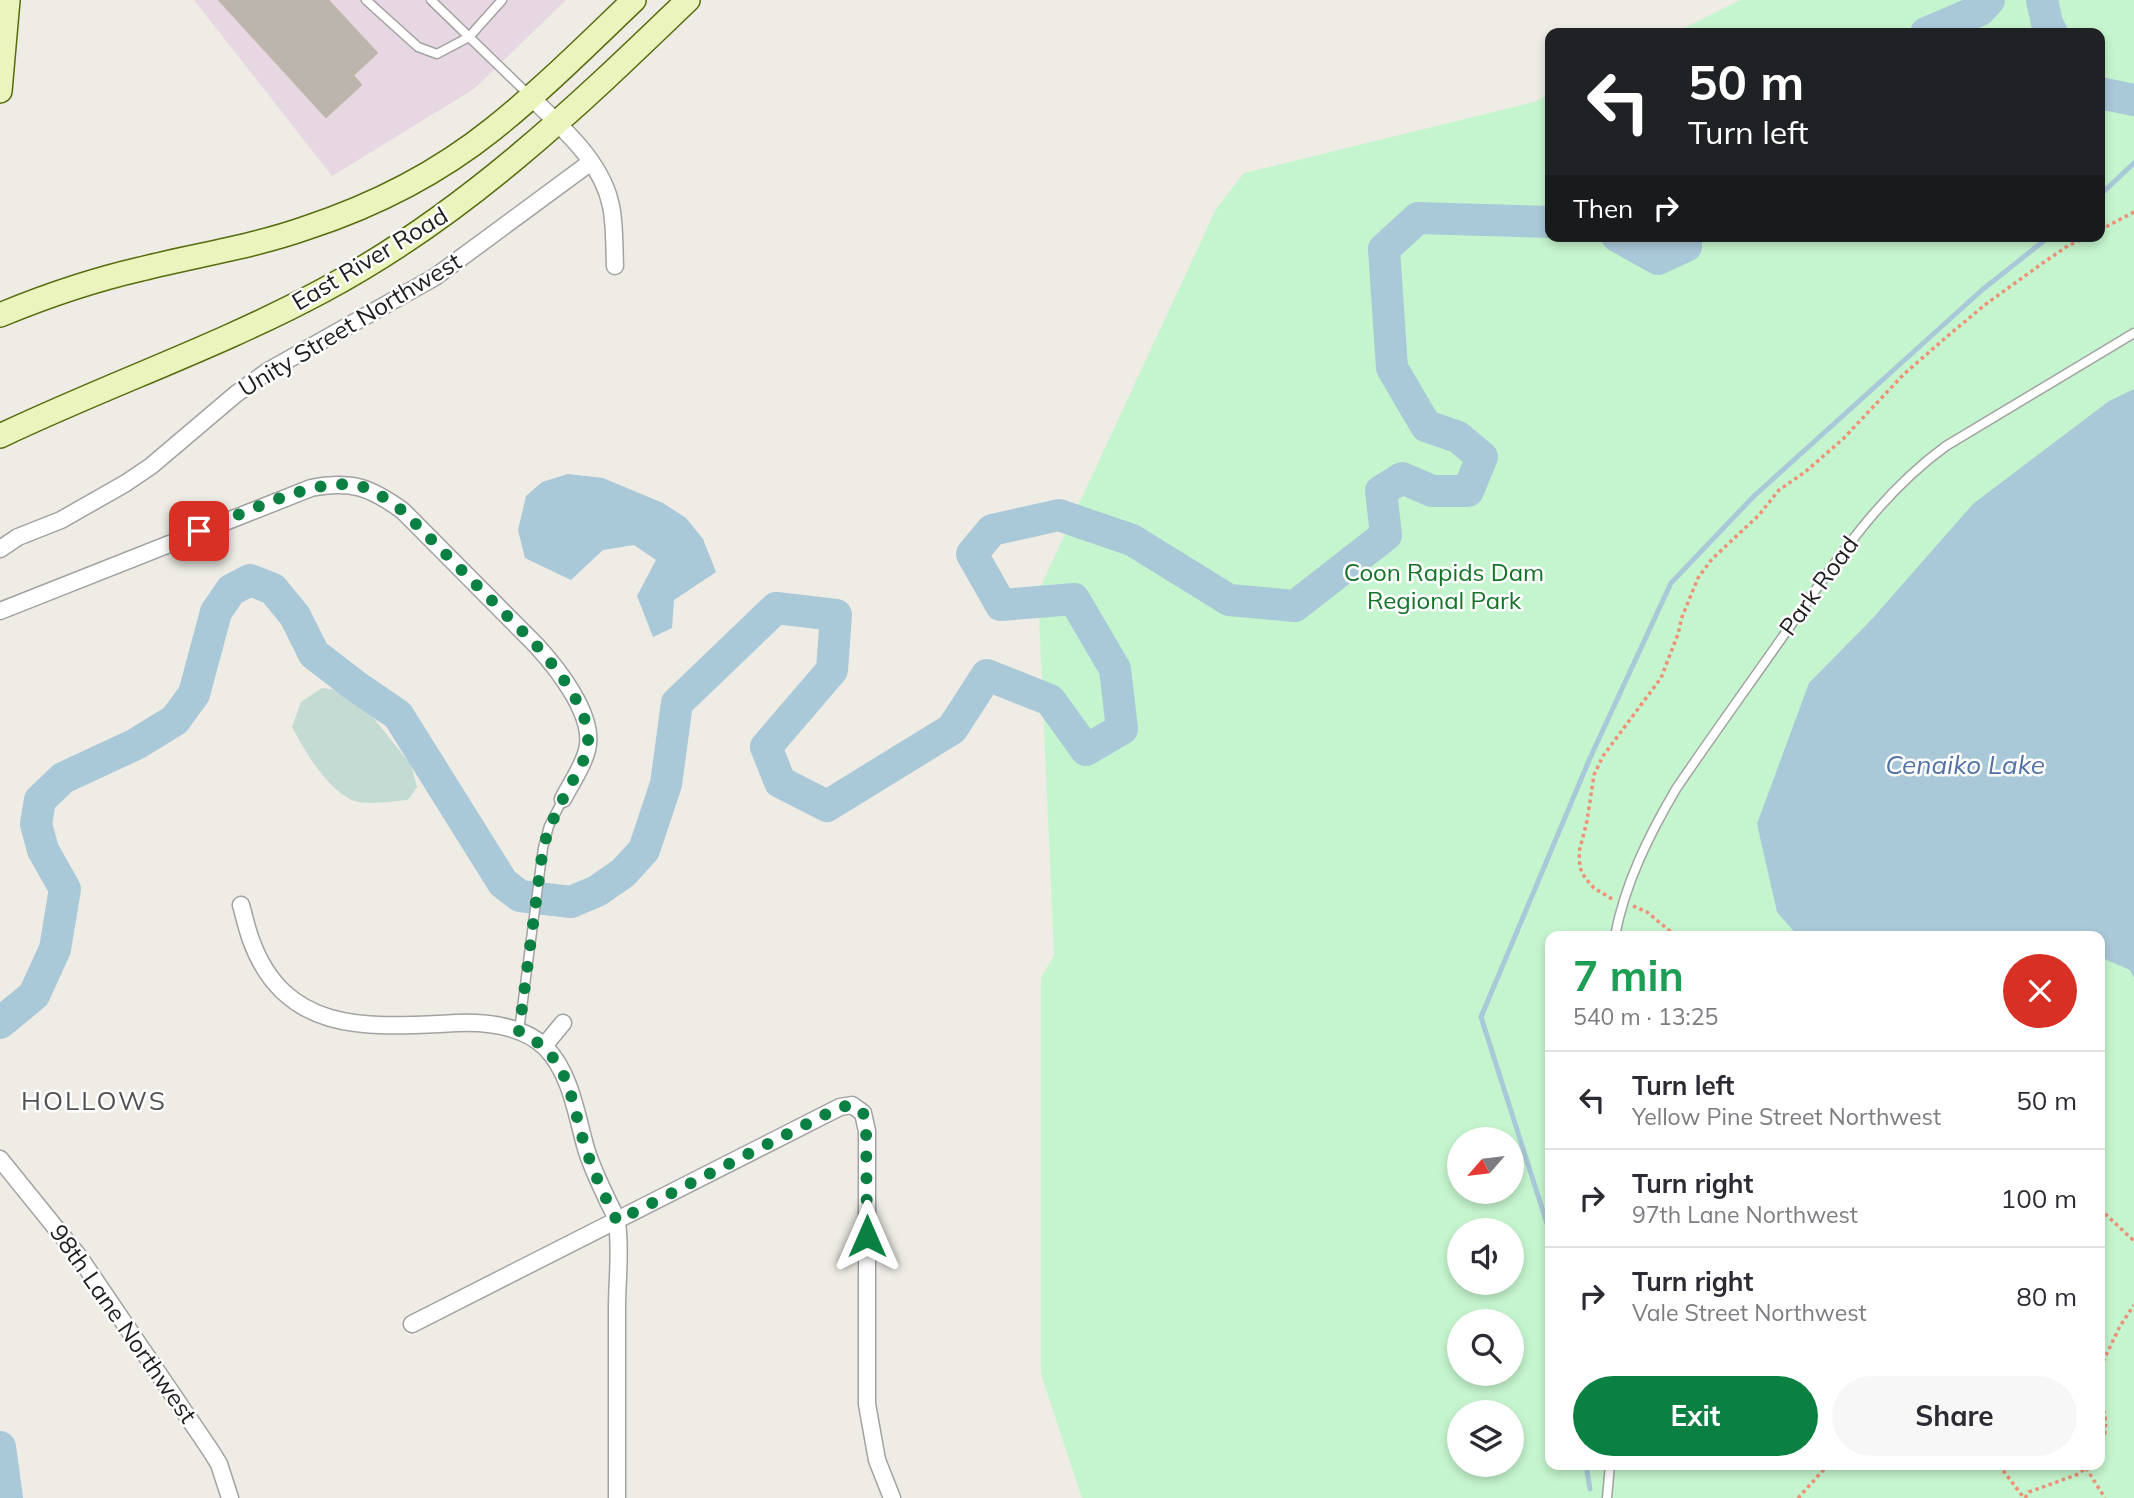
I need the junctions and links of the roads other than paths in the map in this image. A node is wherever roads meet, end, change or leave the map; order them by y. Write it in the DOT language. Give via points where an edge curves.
graph roads {
  1 [pos="8,0"];
  2 [pos="366,0"];
  3 [pos="430,0"];
  4 [pos="634,0"];
  5 [pos="688,0"];
  6 [pos="500,1"];
  7 [pos="469,37"];
  8 [pos="0,91"];
  9 [pos="531,97"];
  10 [pos="557,124"];
  11 [pos="591,162"];
  12 [pos="615,266"];
  13 [pos="0,315"];
  14 [pos="2134,333"];
  15 [pos="0,436"];
  16 [pos="0,549"];
  17 [pos="0,610"];
  18 [pos="563,799"];
  19 [pos="241,905"];
  20 [pos="1616,931"];
  21 [pos="563,1023"];
  22 [pos="519,1031"];
  23 [pos="544,1046"];
  24 [pos="0,1159"];
  25 [pos="617,1221"];
  26 [pos="412,1324"];
  27 [pos="1610,1470"];
  28 [pos="230,1498"];
  29 [pos="617,1498"];
  30 [pos="892,1498"];
  31 [pos="1607,1498"];
  1 -- 8 [label="main road"];
  2 -- 7 [label="lane" via="418,47 437,54"];
  3 -- 7 [label="lane"];
  4 -- 9 [label="main road, East River Road"];
  5 -- 10 [label="main road, East River Road"];
  6 -- 7 [label="lane"];
  7 -- 9 [label="lane"];
  9 -- 10 [label="street"];
  9 -- 13 [label="main road, East River Road" via="437,167 354,210 261,242 72,288"];
  10 -- 11 [label="street"];
  10 -- 15 [label="main road, East River Road" via="448,212 376,261 281,313"];
  11 -- 12 [label="street" via="611,205"];
  11 -- 16 [label="street, Unity Street Northwest" via="435,277 257,379 126,483"];
  14 -- 20 [label="lane, Park Road" via="1946,446 1917,467 1876,508 1676,789 1657,821"];
  17 -- 18 [label="street" via="311,488 358,485 403,511 536,645 571,690 584,717 588,746"];
  18 -- 22 [label="lane" via="543,848"];
  19 -- 22 [label="street" via="261,963 294,1002 310,1011 360,1025 484,1022"];
  21 -- 23 [label="street"];
  22 -- 23 [label="street"];
  23 -- 25 [label="street" via="568,1086 586,1152"];
  24 -- 28 [label="street, 98th Lane Northwest" via="103,1291 219,1464"];
  25 -- 26 [label="street"];
  25 -- 29 [label="street"];
  25 -- 30 [label="street" via="840,1107 858,1108 866,1121 868,1156 867,1404 877,1460"];
  27 -- 31 [label="lane"];
}
